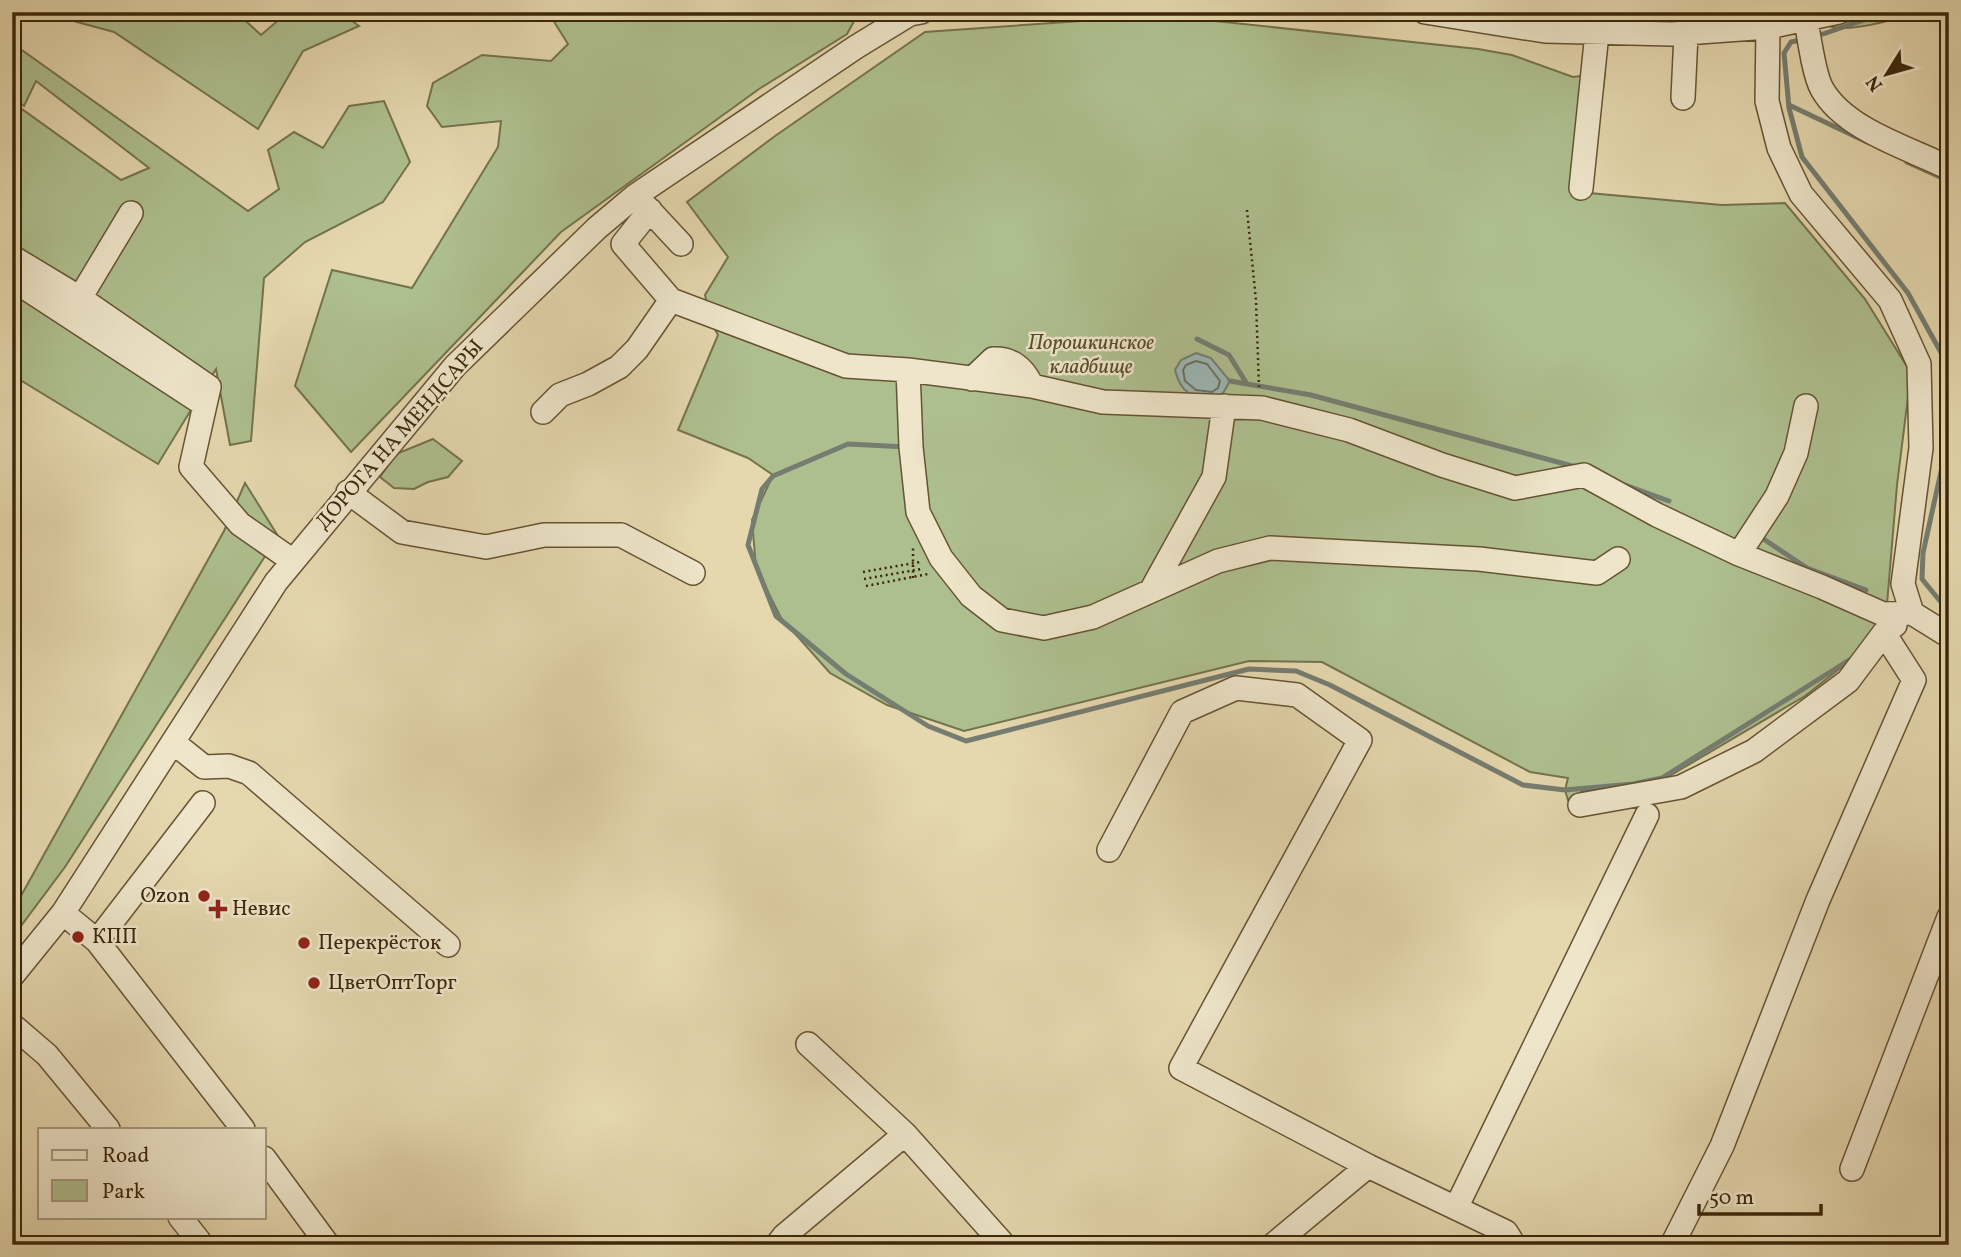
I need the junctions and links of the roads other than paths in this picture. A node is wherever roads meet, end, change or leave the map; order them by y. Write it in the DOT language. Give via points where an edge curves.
graph roads {
  1 [pos="1425,12"];
  2 [pos="1839,12"];
  3 [pos="913,13"];
  4 [pos="1806,20"];
  5 [pos="1768,27"];
  6 [pos="1597,33"];
  7 [pos="1686,33"];
  8 [pos="1683,98"];
  9 [pos="1949,169"];
  10 [pos="1581,188"];
  11 [pos="642,203"];
  12 [pos="131,213"];
  13 [pos="681,244"];
  14 [pos="12,257"];
  15 [pos="12,279"];
  16 [pos="80,298"];
  17 [pos="671,300"];
  18 [pos="908,370"];
  19 [pos="205,405"];
  20 [pos="1224,406"];
  21 [pos="1806,406"];
  22 [pos="543,412"];
  23 [pos="348,492"];
  24 [pos="1739,554"];
  25 [pos="1618,559"];
  26 [pos="293,561"];
  27 [pos="694,573"];
  28 [pos="1152,589"];
  29 [pos="1912,613"];
  30 [pos="1884,633"];
  31 [pos="1949,636"];
  32 [pos="174,743"];
  33 [pos="204,803"];
  34 [pos="1580,805"];
  35 [pos="1647,815"];
  36 [pos="1109,849"];
  37 [pos="63,913"];
  38 [pos="1949,917"];
  39 [pos="97,941"];
  40 [pos="448,945"];
  41 [pos="12,976"];
  42 [pos="12,1025"];
  43 [pos="808,1044"];
  44 [pos="107,1128"];
  45 [pos="242,1128"];
  46 [pos="905,1135"];
  47 [pos="266,1161"];
  48 [pos="1368,1166"];
  49 [pos="1852,1169"];
  50 [pos="1456,1208"];
  51 [pos="181,1218"];
  52 [pos="199,1241"];
  53 [pos="784,1242"];
  54 [pos="328,1245"];
  55 [pos="1004,1245"];
  56 [pos="1273,1245"];
  57 [pos="1514,1245"];
  58 [pos="1672,1245"];
  1 -- 6 [label="street" via="1545,32"];
  2 -- 4 [label="street"];
  3 -- 11 [label="street, ДОРОГА НА МЕНДСАРЫ" via="720,137"];
  4 -- 5 [label="street"];
  4 -- 9 [label="street" via="1821,87 1835,107 1855,123"];
  5 -- 7 [label="street"];
  5 -- 29 [label="street" via="1767,101 1779,148 1801,194 1890,300 1919,363 1921,448 1903,584"];
  6 -- 7 [label="street"];
  6 -- 10 [label="street"];
  7 -- 8 [label="street"];
  11 -- 13 [label="street"];
  11 -- 17 [label="street" via="623,244"];
  11 -- 23 [label="street, ДОРОГА НА МЕНДСАРЫ" via="597,228 454,366"];
  12 -- 16 [label="street"];
  14 -- 16 [label="street"];
  15 -- 19 [label="street"];
  16 -- 19 [label="street" via="209,387"];
  17 -- 18 [label="street" via="846,366"];
  17 -- 22 [label="street" via="619,367 560,395"];
  18 -- 20 [label="street" via="972,379 984,365 1000,359 1025,370 1032,386 1103,402"];
  18 -- 28 [label="street" via="918,512 941,558 971,596 1002,620 1044,628 1093,617"];
  19 -- 26 [label="street" via="191,467 240,524"];
  20 -- 24 [label="street" via="1262,408 1349,430 1515,488 1584,475"];
  20 -- 28 [label="street" via="1214,477"];
  21 -- 24 [label="street" via="1796,453 1777,496"];
  23 -- 26 [label="street, ДОРОГА НА МЕНДСАРЫ"];
  23 -- 27 [label="street" via="402,532 486,547 544,535 621,535"];
  24 -- 29 [label="street" via="1884,614"];
  25 -- 28 [label="street" via="1597,573 1479,559 1270,548 1218,561"];
  26 -- 32 [label="street, ДОРОГА НА МЕНДСАРЫ"];
  29 -- 30 [label="street"];
  29 -- 31 [label="street"];
  30 -- 34 [label="street" via="1848,681 1754,751 1681,788"];
  30 -- 58 [label="street" via="1914,680 1818,900 1722,1146"];
  32 -- 37 [label="street, ДОРОГА НА МЕНДСАРЫ"];
  32 -- 40 [label="street" via="204,767 229,766 249,773"];
  33 -- 39 [label="street"];
  35 -- 50 [label="street"];
  36 -- 48 [label="street" via="1182,712 1236,688 1297,695 1360,740 1181,1068"];
  37 -- 39 [label="street"];
  37 -- 41 [label="street, ДОРОГА НА МЕНДСАРЫ"];
  38 -- 49 [label="street"];
  39 -- 45 [label="street"];
  42 -- 44 [label="street" via="47,1055"];
  43 -- 46 [label="street"];
  46 -- 53 [label="street"];
  46 -- 55 [label="street"];
  47 -- 54 [label="street"];
  48 -- 50 [label="street"];
  48 -- 56 [label="street"];
  50 -- 57 [label="street" via="1506,1232"];
  51 -- 52 [label="street"];
}
